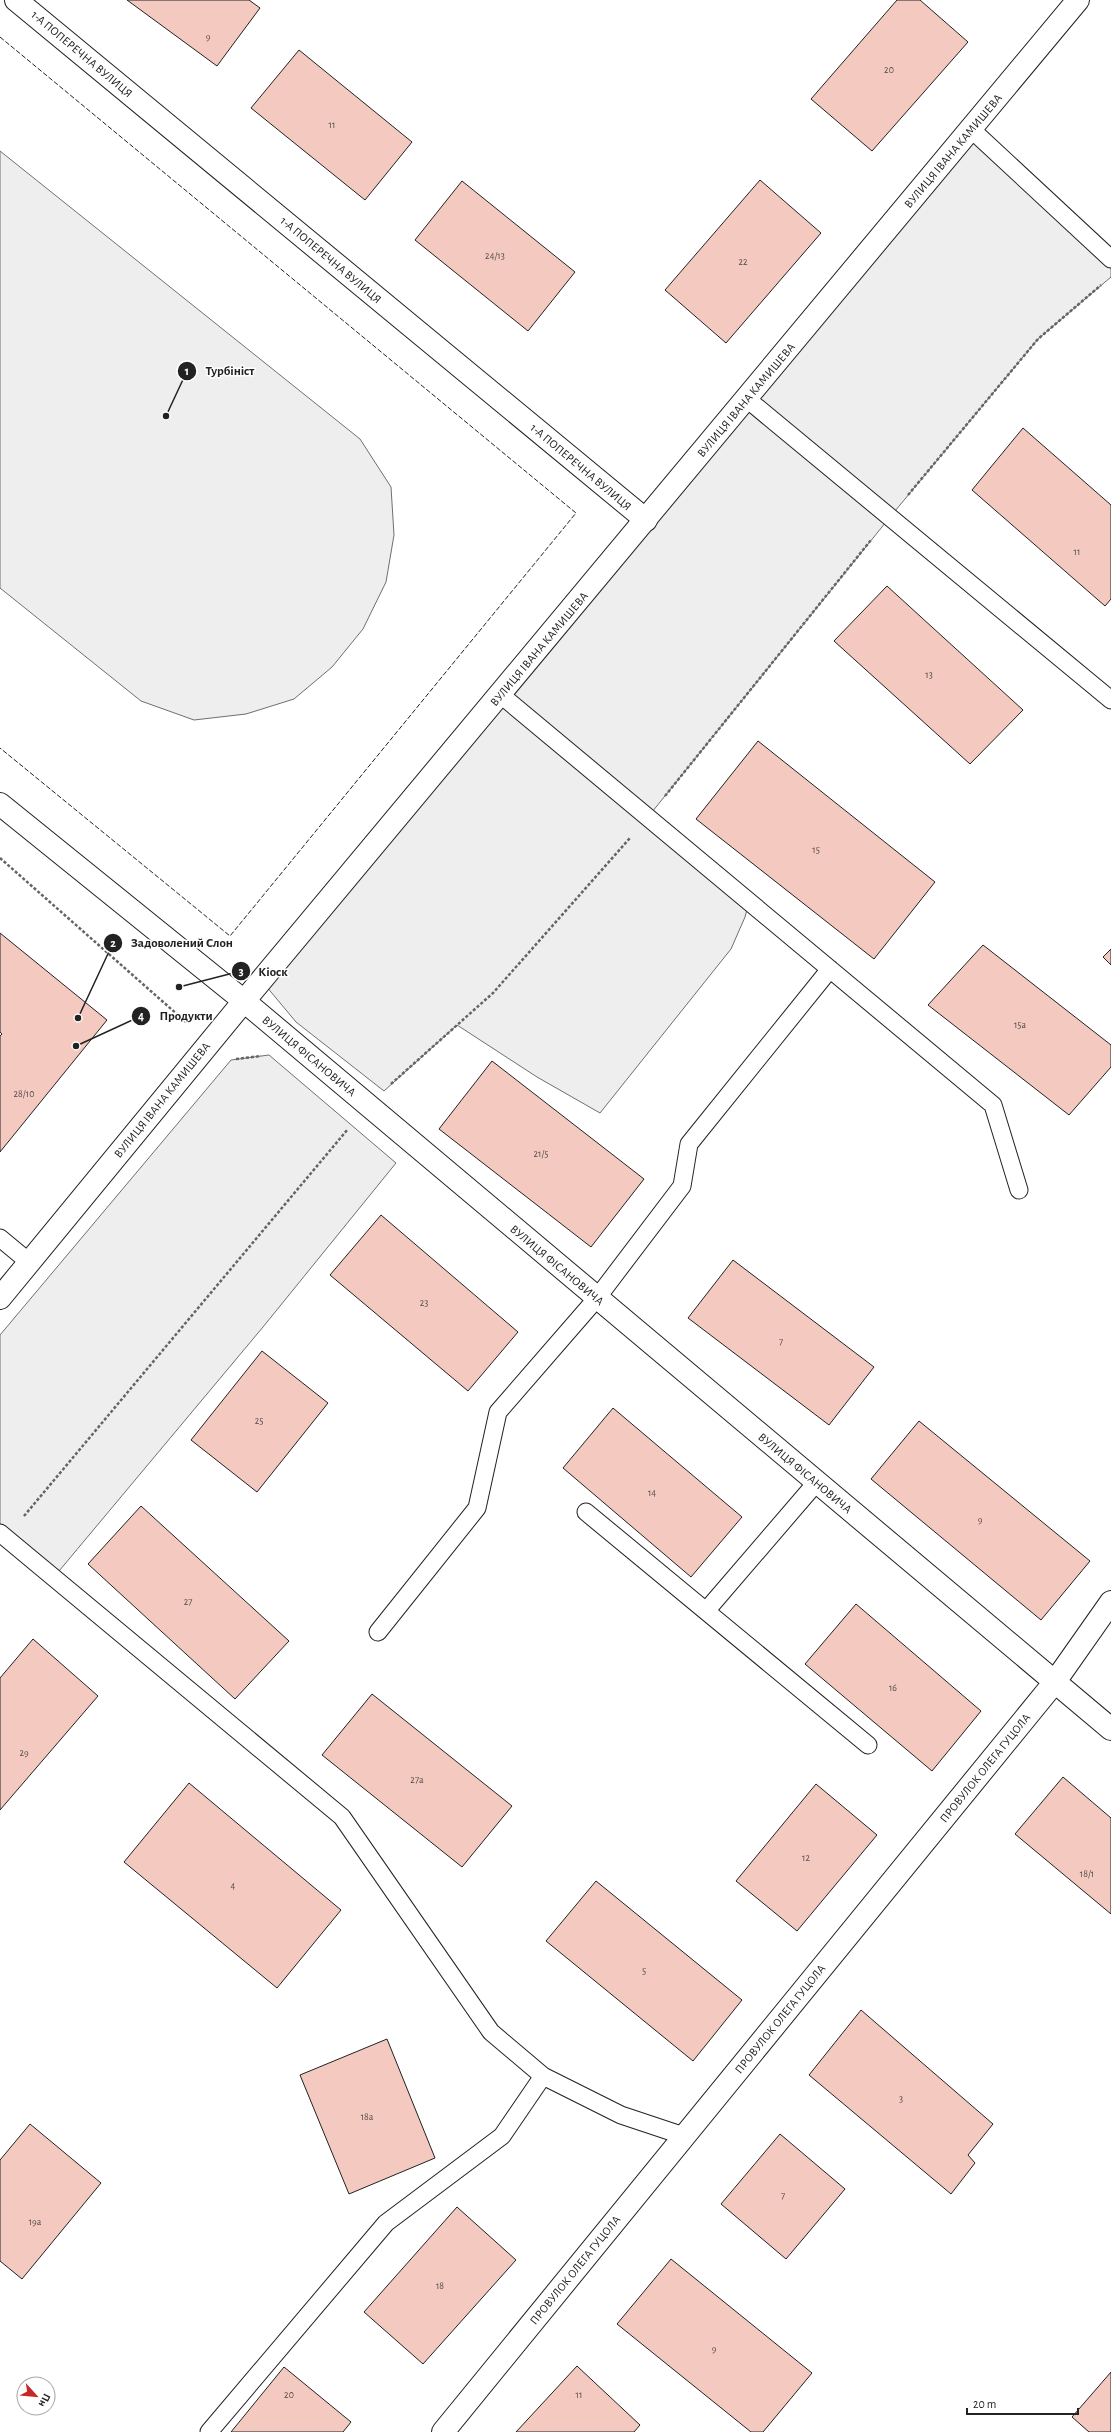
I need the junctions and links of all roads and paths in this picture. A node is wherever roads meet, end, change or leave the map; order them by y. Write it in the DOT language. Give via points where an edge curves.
graph roads {
  1 [pos="16,0"];
  2 [pos="1078,0"];
  3 [pos="971,129"];
  4 [pos="1111,259"];
  5 [pos="1105,282"];
  6 [pos="747,400"];
  7 [pos="890,517"];
  8 [pos="646,520"];
  9 [pos="501,694"];
  10 [pos="1111,700"];
  11 [pos="0,804"];
  12 [pos="648,818"];
  13 [pos="0,858"];
  14 [pos="830,969"];
  15 [pos="244,1001"];
  16 [pos="209,1042"];
  17 [pos="269,1055"];
  18 [pos="368,1105"];
  19 [pos="1019,1190"];
  20 [pos="0,1238"];
  21 [pos="29,1262"];
  22 [pos="0,1298"];
  23 [pos="597,1298"];
  24 [pos="816,1483"];
  25 [pos="586,1512"];
  26 [pos="3,1535"];
  27 [pos="1111,1602"];
  28 [pos="706,1611"];
  29 [pos="378,1632"];
  30 [pos="1054,1683"];
  31 [pos="1111,1729"];
  32 [pos="868,1745"];
  33 [pos="543,2076"];
  34 [pos="684,2136"];
  35 [pos="209,2432"];
  36 [pos="443,2432"];
  1 -- 8 [label="street, 1-А ПОПЕРЕЧНА ВУЛИЦЯ"];
  2 -- 3 [label="street, ВУЛИЦЯ ІВАНА КАМИШЕВА"];
  3 -- 4 [label="lane"];
  3 -- 6 [label="street, ВУЛИЦЯ ІВАНА КАМИШЕВА"];
  5 -- 7 [label="path" via="1038,339"];
  6 -- 7 [label="lane"];
  6 -- 8 [label="street, ВУЛИЦЯ ІВАНА КАМИШЕВА"];
  7 -- 10 [label="lane"];
  7 -- 12 [label="path"];
  8 -- 9 [label="street, ВУЛИЦЯ ІВАНА КАМИШЕВА"];
  9 -- 12 [label="lane"];
  9 -- 15 [label="street, ВУЛИЦЯ ІВАНА КАМИШЕВА"];
  11 -- 15 [label="street, ВУЛИЦЯ ФІСАНОВИЧА"];
  12 -- 14 [label="lane"];
  12 -- 18 [label="path" via="493,993"];
  13 -- 16 [label="path"];
  14 -- 19 [label="lane" via="993,1106"];
  14 -- 23 [label="lane" via="689,1144 682,1186"];
  15 -- 16 [label="street, ВУЛИЦЯ ІВАНА КАМИШЕВА"];
  15 -- 18 [label="street, ВУЛИЦЯ ФІСАНОВИЧА"];
  16 -- 17 [label="path" via="231,1060"];
  16 -- 21 [label="street, ВУЛИЦЯ ІВАНА КАМИШЕВА"];
  18 -- 23 [label="street, ВУЛИЦЯ ФІСАНОВИЧА"];
  18 -- 26 [label="path"];
  20 -- 21 [label="lane"];
  21 -- 22 [label="street, ВУЛИЦЯ ІВАНА КАМИШЕВА"];
  23 -- 24 [label="street, ВУЛИЦЯ ФІСАНОВИЧА"];
  23 -- 29 [label="lane" via="498,1412 477,1508"];
  24 -- 28 [label="lane"];
  24 -- 30 [label="street, ВУЛИЦЯ ФІСАНОВИЧА"];
  25 -- 28 [label="lane"];
  26 -- 33 [label="lane" via="342,1817 491,2032"];
  27 -- 30 [label="street, ПРОВУЛОК ОЛЕГА ГУЦОЛА"];
  28 -- 32 [label="lane"];
  30 -- 31 [label="street, ВУЛИЦЯ ФІСАНОВИЧА"];
  30 -- 34 [label="street, ПРОВУЛОК ОЛЕГА ГУЦОЛА"];
  33 -- 34 [label="lane" via="621,2115"];
  33 -- 35 [label="lane" via="502,2136 386,2223"];
  34 -- 36 [label="street, ПРОВУЛОК ОЛЕГА ГУЦОЛА"];
}
